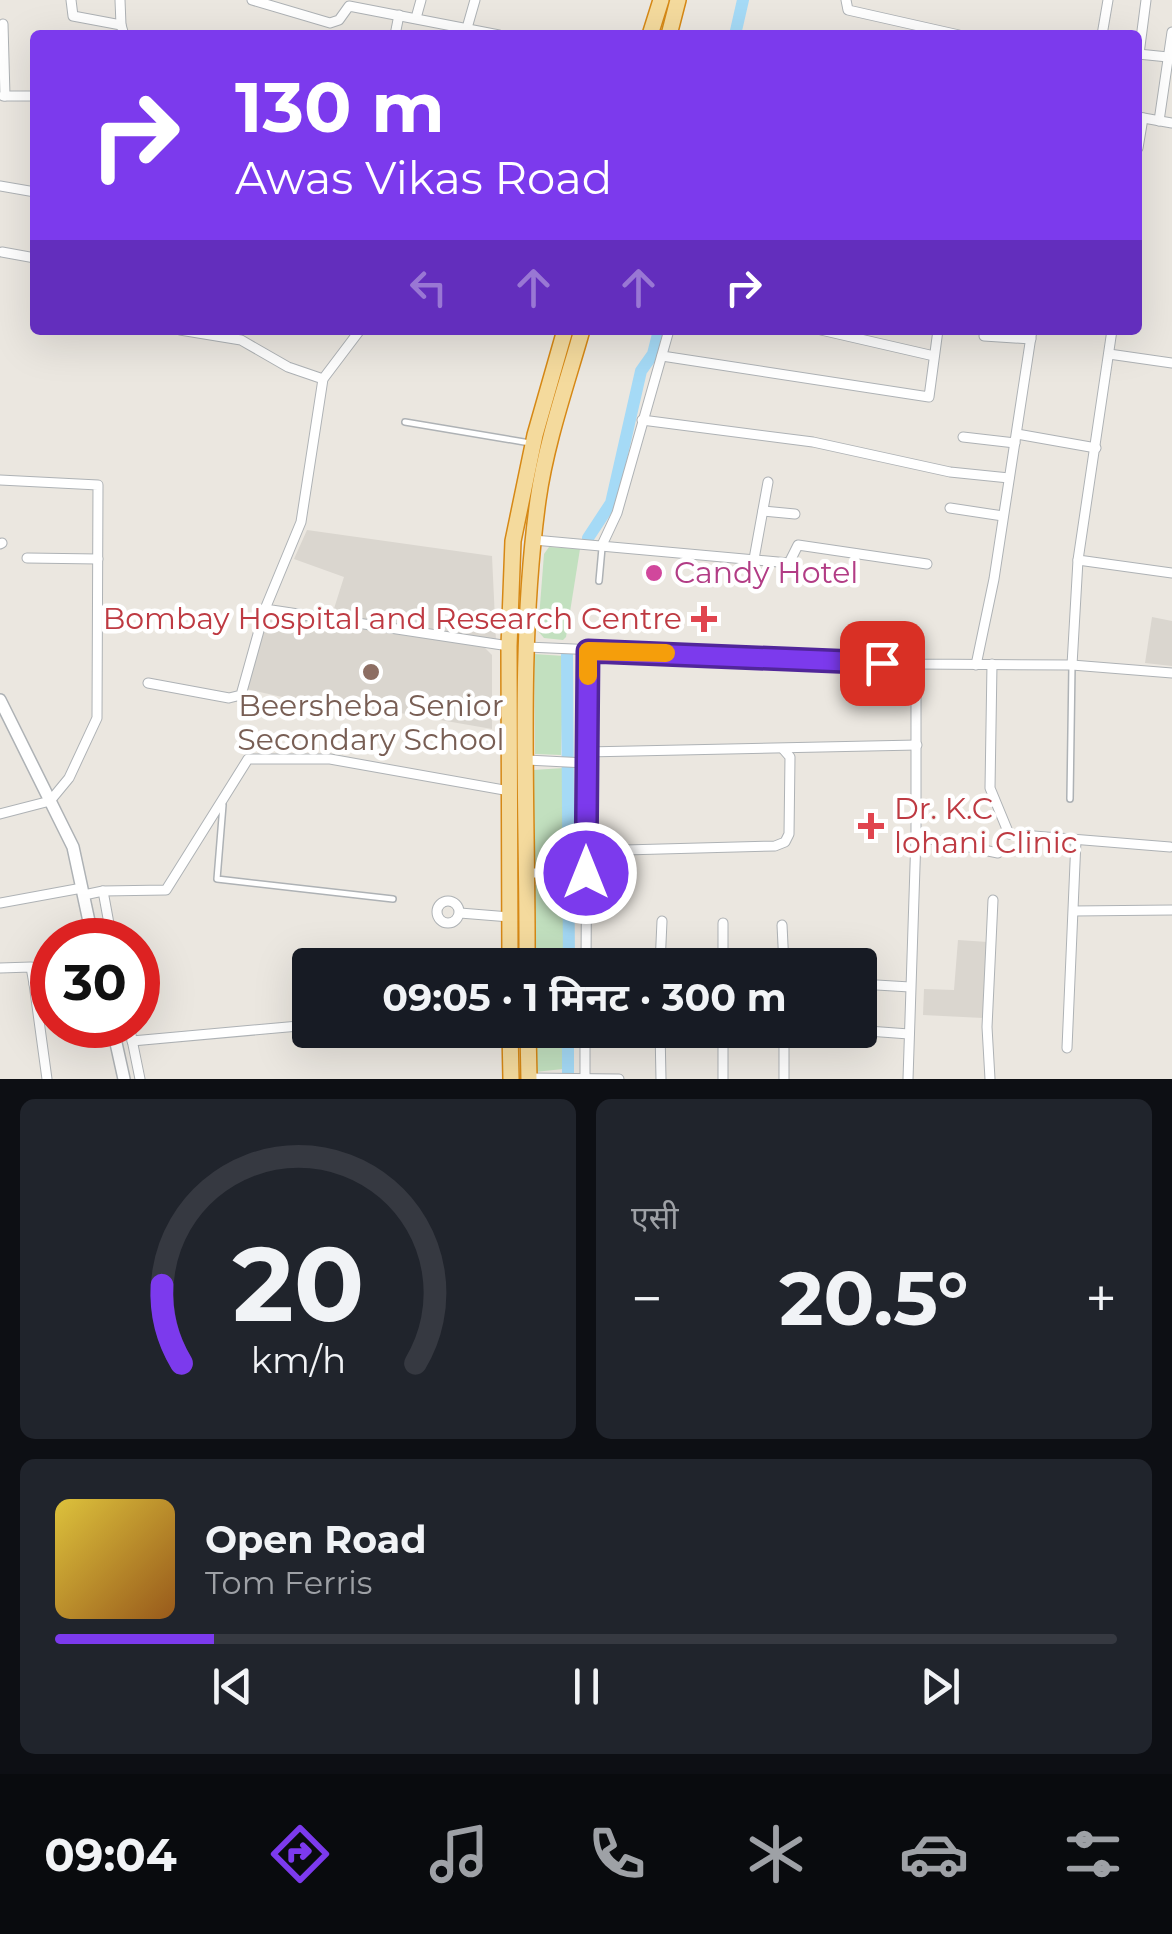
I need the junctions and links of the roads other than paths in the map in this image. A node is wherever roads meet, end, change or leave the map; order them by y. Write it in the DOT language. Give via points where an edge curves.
graph roads {
  1 [pos="71,0"];
  2 [pos="120,0"];
  3 [pos="252,0"];
  4 [pos="421,0"];
  5 [pos="475,0"];
  6 [pos="661,0"];
  7 [pos="678,0"];
  8 [pos="846,0"];
  9 [pos="1108,0"];
  10 [pos="1146,0"];
  11 [pos="350,3"];
  12 [pos="399,15"];
  13 [pos="416,18"];
  14 [pos="84,20"];
  15 [pos="3,24"];
  16 [pos="83,30"];
  17 [pos="123,30"];
  18 [pos="396,30"];
  19 [pos="463,30"];
  20 [pos="652,30"];
  21 [pos="670,30"];
  22 [pos="937,30"];
  23 [pos="1103,30"];
  24 [pos="1142,30"];
  25 [pos="1172,32"];
  26 [pos="1142,55"];
  27 [pos="1168,58"];
  28 [pos="2,96"];
  29 [pos="30,96"];
  30 [pos="1142,118"];
  31 [pos="1159,121"];
  32 [pos="1172,123"];
  33 [pos="0,186"];
  34 [pos="30,191"];
  35 [pos="2,252"];
  36 [pos="30,257"];
  37 [pos="210,335"];
  38 [pos="356,335"];
  39 [pos="564,335"];
  40 [pos="581,335"];
  41 [pos="667,335"];
  42 [pos="843,335"];
  43 [pos="937,335"];
  44 [pos="1031,335"];
  45 [pos="1111,335"];
  46 [pos="984,336"];
  47 [pos="1109,354"];
  48 [pos="662,356"];
  49 [pos="934,356"];
  50 [pos="1172,363"];
  51 [pos="323,379"];
  52 [pos="642,420"];
  53 [pos="404,422"];
  54 [pos="964,436"];
  55 [pos="1016,438"];
  56 [pos="533,444"];
  57 [pos="1096,448"];
  58 [pos="1008,478"];
  59 [pos="0,480"];
  60 [pos="768,482"];
  61 [pos="950,508"];
  62 [pos="763,511"];
  63 [pos="795,514"];
  64 [pos="1003,516"];
  65 [pos="513,538"];
  66 [pos="534,540"];
  67 [pos="602,545"];
  68 [pos="27,558"];
  69 [pos="98,558"];
  70 [pos="754,559"];
  71 [pos="1078,560"];
  72 [pos="927,564"];
  73 [pos="1172,572"];
  74 [pos="599,581"];
  75 [pos="265,609"];
  76 [pos="509,646"];
  77 [pos="527,647"];
  78 [pos="588,651"];
  79 [pos="916,664"];
  80 [pos="976,664"];
  81 [pos="992,664"];
  82 [pos="1072,664"];
  83 [pos="1172,673"];
  84 [pos="148,683"];
  85 [pos="0,700"];
  86 [pos="917,745"];
  87 [pos="783,749"];
  88 [pos="586,758"];
  89 [pos="527,760"];
  90 [pos="518,792"];
  91 [pos="223,798"];
  92 [pos="1070,799"];
  93 [pos="50,801"];
  94 [pos="0,814"];
  95 [pos="916,836"];
  96 [pos="1076,840"];
  97 [pos="1170,847"];
  98 [pos="587,852"];
  99 [pos="998,853"];
  100 [pos="528,873"];
  101 [pos="586,873"];
  102 [pos="83,891"];
  103 [pos="103,891"];
  104 [pos="393,899"];
  105 [pos="993,900"];
  106 [pos="0,903"];
  107 [pos="1172,910"];
  108 [pos="1074,911"];
  109 [pos="460,913"];
  110 [pos="510,917"];
  111 [pos="89,918"];
  112 [pos="108,918"];
  113 [pos="662,922"];
  114 [pos="724,922"];
  115 [pos="782,925"];
  116 [pos="510,948"];
  117 [pos="528,948"];
  118 [pos="586,948"];
  119 [pos="661,948"];
  120 [pos="724,948"];
  121 [pos="783,948"];
  122 [pos="30,967"];
  123 [pos="0,968"];
  124 [pos="877,985"];
  125 [pos="910,986"];
  126 [pos="292,1026"];
  127 [pos="877,1032"];
  128 [pos="909,1034"];
  129 [pos="160,1038"];
  130 [pos="43,1048"];
  131 [pos="117,1048"];
  132 [pos="133,1048"];
  133 [pos="510,1048"];
  134 [pos="528,1048"];
  135 [pos="585,1048"];
  136 [pos="660,1048"];
  137 [pos="723,1048"];
  138 [pos="784,1048"];
  139 [pos="1068,1048"];
  140 [pos="529,1078"];
  141 [pos="563,1078"];
  142 [pos="574,1078"];
  143 [pos="585,1078"];
  144 [pos="47,1079"];
  145 [pos="124,1079"];
  146 [pos="140,1079"];
  147 [pos="511,1079"];
  148 [pos="619,1079"];
  149 [pos="661,1079"];
  150 [pos="723,1079"];
  151 [pos="784,1079"];
  152 [pos="908,1079"];
  153 [pos="990,1079"];
  1 -- 14 [label="street" via="74,16"];
  2 -- 17 [label="street"];
  3 -- 11 [label="street" via="330,23"];
  4 -- 13 [label="street"];
  5 -- 19 [label="street"];
  6 -- 20 [label="highway"];
  7 -- 21 [label="highway"];
  8 -- 22 [label="street" via="848,10"];
  9 -- 23 [label="street"];
  10 -- 24 [label="street"];
  11 -- 12 [label="street"];
  12 -- 13 [label="street"];
  12 -- 18 [label="street"];
  13 -- 19 [label="street"];
  14 -- 16 [label="street"];
  14 -- 17 [label="street"];
  15 -- 28 [label="street"];
  25 -- 27 [label="street"];
  26 -- 27 [label="street"];
  27 -- 31 [label="street"];
  28 -- 29 [label="street"];
  30 -- 31 [label="street"];
  31 -- 32 [label="street"];
  33 -- 34 [label="street"];
  35 -- 36 [label="street"];
  37 -- 51 [label="street" via="240,340"];
  38 -- 51 [label="street"];
  39 -- 56 [label="highway"];
  40 -- 66 [label="highway" via="550,446"];
  41 -- 48 [label="street"];
  42 -- 49 [label="street"];
  43 -- 49 [label="street"];
  44 -- 46 [label="street"];
  44 -- 55 [label="street"];
  45 -- 47 [label="street"];
  47 -- 50 [label="street"];
  47 -- 57 [label="street"];
  48 -- 49 [label="street" via="929,397"];
  48 -- 52 [label="street"];
  51 -- 75 [label="street" via="301,522"];
  52 -- 58 [label="street"];
  52 -- 67 [label="street"];
  53 -- 56 [label="lane"];
  54 -- 55 [label="street"];
  55 -- 57 [label="street"];
  55 -- 58 [label="street"];
  56 -- 65 [label="highway"];
  57 -- 71 [label="street"];
  58 -- 64 [label="street"];
  59 -- 69 [label="street" via="98,485"];
  60 -- 62 [label="street"];
  61 -- 64 [label="street"];
  62 -- 63 [label="street"];
  62 -- 70 [label="street"];
  64 -- 80 [label="street"];
  65 -- 66 [label="highway"];
  65 -- 76 [label="highway"];
  66 -- 67 [label="street"];
  66 -- 77 [label="highway"];
  67 -- 70 [label="street"];
  67 -- 74 [label="lane"];
  68 -- 69 [label="street"];
  69 -- 93 [label="street" via="97,718 69,778"];
  70 -- 72 [label="street" via="789,563 798,545"];
  71 -- 73 [label="street"];
  71 -- 82 [label="street"];
  75 -- 76 [label="street"];
  75 -- 84 [label="street" via="241,694 229,698"];
  76 -- 77 [label="highway"];
  76 -- 90 [label="highway"];
  77 -- 78 [label="street"];
  77 -- 89 [label="highway"];
  78 -- 79 [label="street"];
  78 -- 88 [label="street"];
  79 -- 80 [label="street"];
  79 -- 86 [label="street"];
  80 -- 81 [label="street"];
  81 -- 82 [label="street"];
  81 -- 96 [label="street" via="990,788 1008,834"];
  82 -- 83 [label="street"];
  82 -- 92 [label="lane"];
  85 -- 93 [label="street"];
  86 -- 87 [label="street"];
  86 -- 95 [label="street"];
  87 -- 88 [label="street"];
  87 -- 98 [label="street" via="790,757 786,842"];
  88 -- 89 [label="street"];
  88 -- 98 [label="street"];
  89 -- 90 [label="highway"];
  90 -- 91 [label="street" via="330,759 248,759"];
  90 -- 100 [label="highway"];
  90 -- 110 [label="highway"];
  91 -- 103 [label="street" via="166,890"];
  91 -- 104 [label="lane" via="217,879"];
  93 -- 94 [label="street"];
  93 -- 102 [label="street" via="73,847"];
  95 -- 99 [label="street"];
  95 -- 125 [label="street"];
  96 -- 97 [label="street"];
  96 -- 108 [label="street"];
  98 -- 101 [label="street"];
  100 -- 101 [label="street"];
  100 -- 117 [label="highway"];
  101 -- 118 [label="street"];
  102 -- 103 [label="street"];
  102 -- 106 [label="street"];
  102 -- 111 [label="street"];
  103 -- 112 [label="street"];
  105 -- 153 [label="street"];
  107 -- 108 [label="street"];
  108 -- 139 [label="street"];
  109 -- 110 [label="street"];
  110 -- 116 [label="highway"];
  113 -- 119 [label="street"];
  114 -- 120 [label="street"];
  115 -- 121 [label="street"];
  122 -- 123 [label="street"];
  124 -- 125 [label="street"];
  125 -- 128 [label="street"];
  126 -- 129 [label="street"];
  127 -- 128 [label="street"];
  128 -- 152 [label="street"];
  130 -- 144 [label="street"];
  131 -- 145 [label="street"];
  132 -- 146 [label="street"];
  133 -- 147 [label="highway"];
  134 -- 140 [label="highway"];
  135 -- 143 [label="street"];
  136 -- 149 [label="street"];
  137 -- 150 [label="street"];
  138 -- 151 [label="street"];
  140 -- 141 [label="street"];
  141 -- 142 [label="street"];
  142 -- 143 [label="street"];
  143 -- 148 [label="street"];
}
